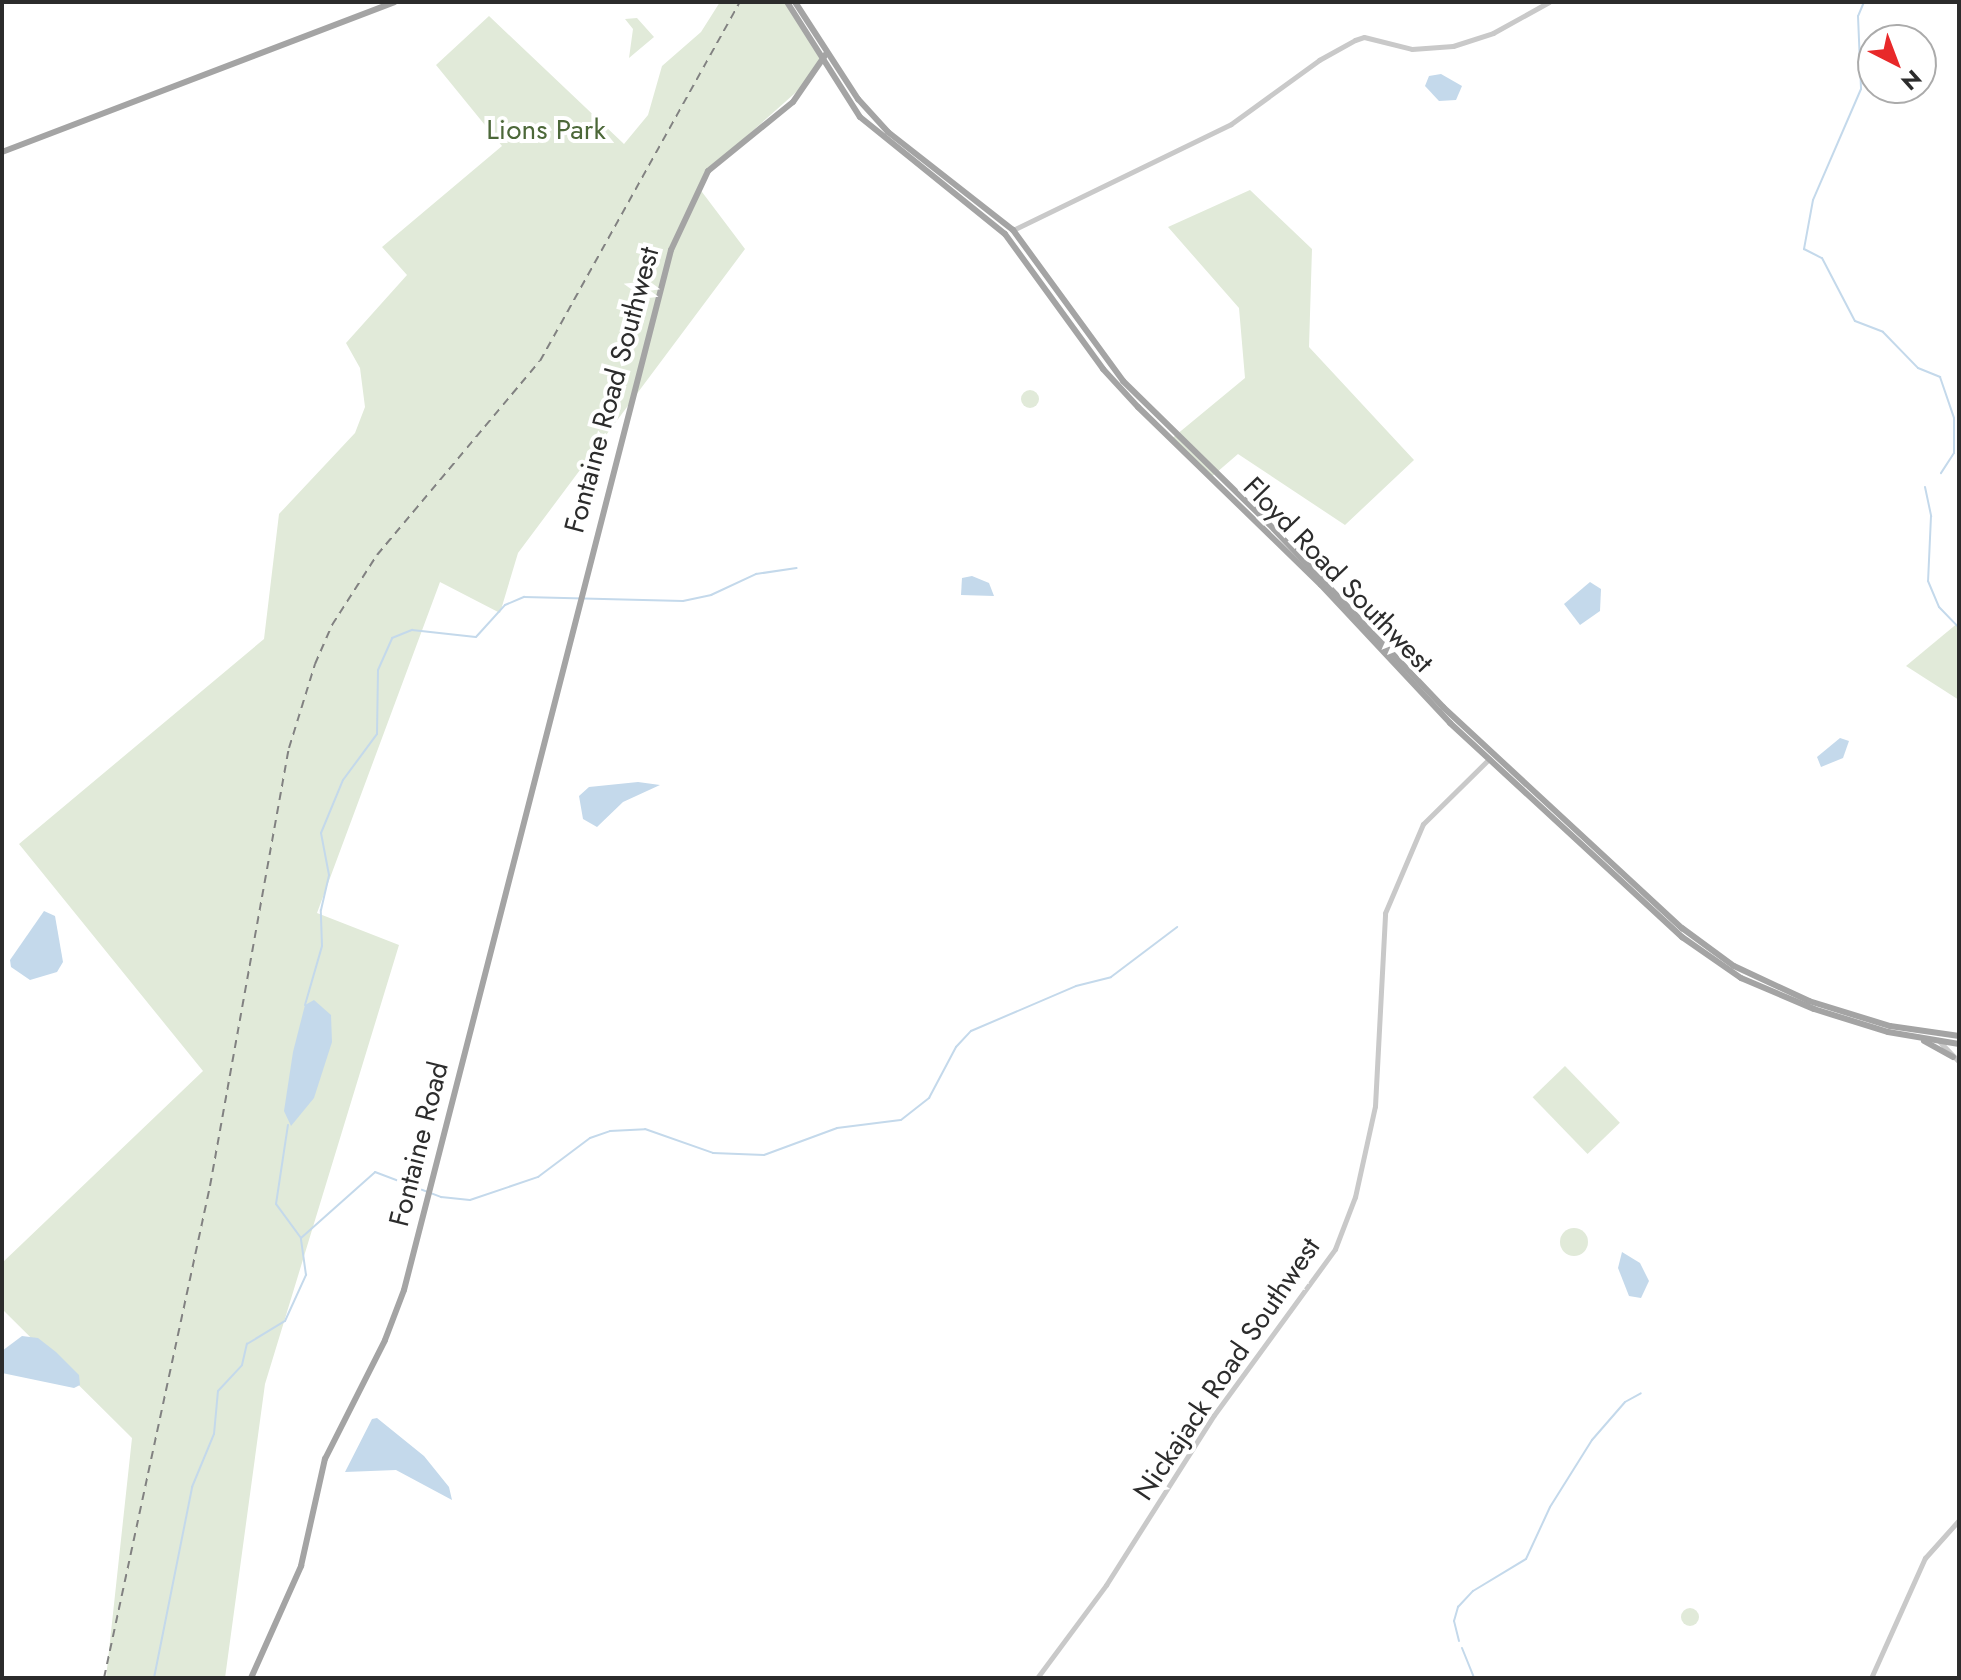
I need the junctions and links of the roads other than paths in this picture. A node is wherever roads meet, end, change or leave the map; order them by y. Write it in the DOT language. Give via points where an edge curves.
graph roads {
  1 [pos="394,2"];
  2 [pos="787,2"];
  3 [pos="795,2"];
  4 [pos="1549,2"];
  5 [pos="826,54"];
  6 [pos="821,62"];
  7 [pos="2,152"];
  8 [pos="1013,230"];
  9 [pos="580,602"];
  10 [pos="1491,758"];
  11 [pos="1931,1034"];
  12 [pos="1909,1036"];
  13 [pos="1959,1036"];
  14 [pos="1939,1041"];
  15 [pos="1959,1046"];
  16 [pos="1957,1059"];
  17 [pos="1959,1520"];
  18 [pos="251,1678"];
  19 [pos="1037,1678"];
  20 [pos="1871,1678"];
  1 -- 7 [label="main road"];
  2 -- 6 [label="main road, Floyd Road Southwest"];
  3 -- 5 [label="main road, Floyd Road Southwest"];
  4 -- 8 [label="street" via="1493,33 1453,46 1412,49 1364,37 1355,40 1234,123"];
  5 -- 6 [label="main road, Fontaine Road Southwest"];
  5 -- 8 [label="main road, Floyd Road Southwest" via="882,126"];
  6 -- 9 [label="main road, Fontaine Road Southwest" via="793,102 708,171 692,198 656,294"];
  6 -- 10 [label="main road, Floyd Road Southwest" via="870,127 1005,234 1117,385"];
  8 -- 10 [label="main road, Floyd Road Southwest" via="1123,381"];
  9 -- 18 [label="main road, Fontaine Road" via="404,1290 325,1459 301,1566"];
  10 -- 11 [label="main road, Floyd Road Southwest" via="1682,928 1734,966 1833,1009"];
  10 -- 12 [label="main road, Floyd Road Southwest" via="1682,937 1723,967 1834,1017"];
  10 -- 19 [label="street, Nickajack Road Southwest" via="1423,824 1385,913 1375,1106 1355,1197 1335,1249 1214,1415 1106,1585"];
  11 -- 13 [label="main road, Floyd Road Southwest"];
  11 -- 14 [label="street"];
  12 -- 14 [label="main road, Floyd Road Southwest"];
  12 -- 16 [label="main road"];
  14 -- 15 [label="main road, Floyd Road Southwest"];
  14 -- 16 [label="street"];
  15 -- 16 [label="street"];
  17 -- 20 [label="street" via="1925,1558"];
}
